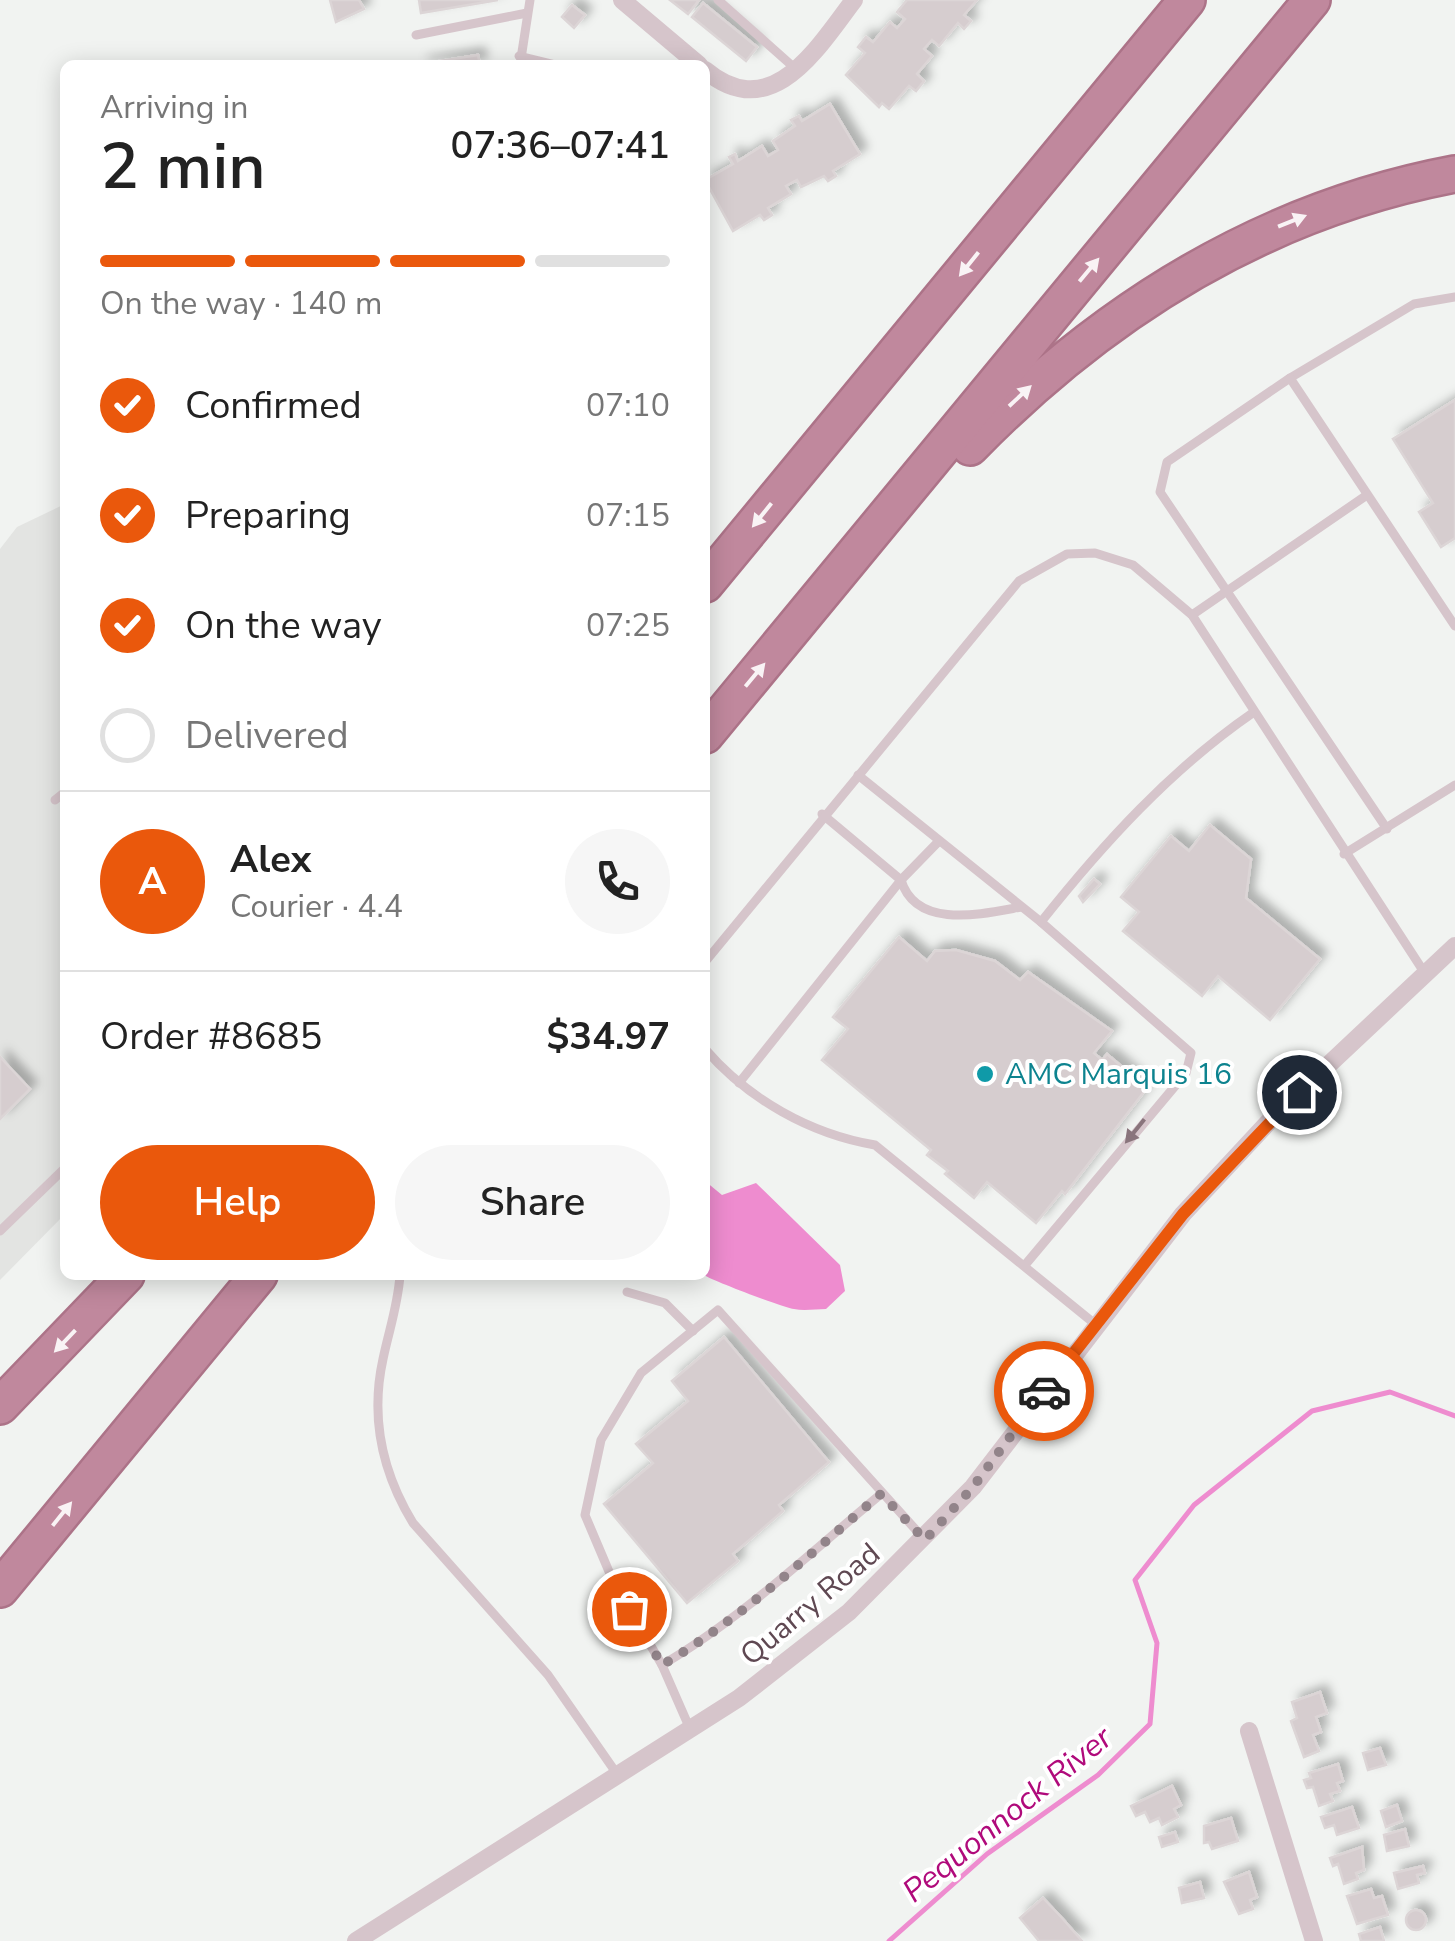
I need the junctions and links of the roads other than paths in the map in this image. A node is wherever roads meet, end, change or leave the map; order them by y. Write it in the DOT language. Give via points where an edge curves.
graph roads {
  1 [pos="530,0"];
  2 [pos="622,0"];
  3 [pos="718,0"];
  4 [pos="854,0"];
  5 [pos="1169,0"];
  6 [pos="1187,0"];
  7 [pos="1312,0"];
  8 [pos="527,13"];
  9 [pos="416,35"];
  10 [pos="519,60"];
  11 [pos="693,60"];
  12 [pos="799,72"];
  13 [pos="710,80"];
  14 [pos="1455,174"];
  15 [pos="1042,175"];
  16 [pos="1455,297"];
  17 [pos="1290,378"];
  18 [pos="1368,494"];
  19 [pos="710,578"];
  20 [pos="1229,590"];
  21 [pos="804,615"];
  22 [pos="1192,615"];
  23 [pos="1455,626"];
  24 [pos="1254,712"];
  25 [pos="710,729"];
  26 [pos="858,776"];
  27 [pos="1455,785"];
  28 [pos="60,796"];
  29 [pos="55,800"];
  30 [pos="822,814"];
  31 [pos="1387,829"];
  32 [pos="940,841"];
  33 [pos="1344,854"];
  34 [pos="901,880"];
  35 [pos="1022,907"];
  36 [pos="1041,922"];
  37 [pos="1455,946"];
  38 [pos="710,956"];
  39 [pos="1424,972"];
  40 [pos="710,1055"];
  41 [pos="738,1083"];
  42 [pos="60,1173"];
  43 [pos="0,1231"];
  44 [pos="1025,1266"];
  45 [pos="121,1280"];
  46 [pos="255,1280"];
  47 [pos="399,1280"];
  48 [pos="627,1292"];
  49 [pos="1094,1324"];
  50 [pos="693,1330"];
  51 [pos="0,1406"];
  52 [pos="881,1494"];
  53 [pos="925,1540"];
  54 [pos="0,1589"];
  55 [pos="662,1665"];
  56 [pos="690,1729"];
  57 [pos="1249,1732"];
  58 [pos="618,1775"];
  59 [pos="356,1941"];
  60 [pos="1314,1941"];
  1 -- 8 [label="lane"];
  2 -- 11 [label="street"];
  3 -- 12 [label="lane"];
  4 -- 12 [label="street"];
  5 -- 15 [label="highway"];
  6 -- 15 [label="highway"];
  21 -- 7 [label="highway, one-way"];
  8 -- 9 [label="lane"];
  8 -- 10 [label="lane"];
  12 -- 13 [label="street" via="748,89"];
  21 -- 14 [label="highway, one-way" via="1026,390 1125,311 1275,228 1364,196"];
  15 -- 19 [label="highway, one-way"];
  16 -- 17 [label="lane" via="1414,304"];
  17 -- 18 [label="lane"];
  17 -- 20 [label="lane" via="1167,462 1160,492"];
  18 -- 20 [label="lane"];
  18 -- 23 [label="lane"];
  20 -- 22 [label="lane"];
  20 -- 31 [label="lane"];
  25 -- 21 [label="highway, one-way"];
  22 -- 24 [label="lane"];
  22 -- 26 [label="lane" via="1134,565 1095,553 1043,564 983,620"];
  24 -- 33 [label="lane"];
  24 -- 36 [label="lane" via="1174,776 1103,846"];
  26 -- 30 [label="lane"];
  26 -- 32 [label="lane"];
  27 -- 31 [label="lane"];
  28 -- 29 [label="lane"];
  30 -- 34 [label="lane"];
  30 -- 38 [label="lane"];
  31 -- 33 [label="lane"];
  32 -- 34 [label="lane"];
  32 -- 35 [label="lane"];
  33 -- 39 [label="lane"];
  34 -- 35 [label="lane" via="918,908 953,916"];
  34 -- 41 [label="lane"];
  35 -- 36 [label="lane"];
  36 -- 44 [label="lane, one-way" via="1192,1054 1186,1073"];
  37 -- 39 [label="street, Quarry Road"];
  39 -- 49 [label="street, Quarry Road" via="1274,1116"];
  40 -- 41 [label="lane"];
  41 -- 44 [label="lane" via="804,1122 875,1145"];
  42 -- 43 [label="lane"];
  44 -- 49 [label="lane"];
  45 -- 51 [label="highway, one-way"];
  54 -- 46 [label="highway, one-way"];
  47 -- 58 [label="lane" via="376,1410 395,1494 548,1675"];
  48 -- 50 [label="lane" via="664,1302"];
  49 -- 53 [label="street, Quarry Road" via="973,1487"];
  50 -- 52 [label="lane" via="718,1310"];
  50 -- 55 [label="lane" via="641,1373 602,1440 585,1515 613,1581"];
  52 -- 53 [label="lane"];
  52 -- 55 [label="lane" via="767,1590"];
  53 -- 56 [label="street, Quarry Road" via="824,1632"];
  55 -- 56 [label="lane"];
  56 -- 58 [label="street, Quarry Road"];
  57 -- 60 [label="street"];
  58 -- 59 [label="street, Quarry Road"];
}
